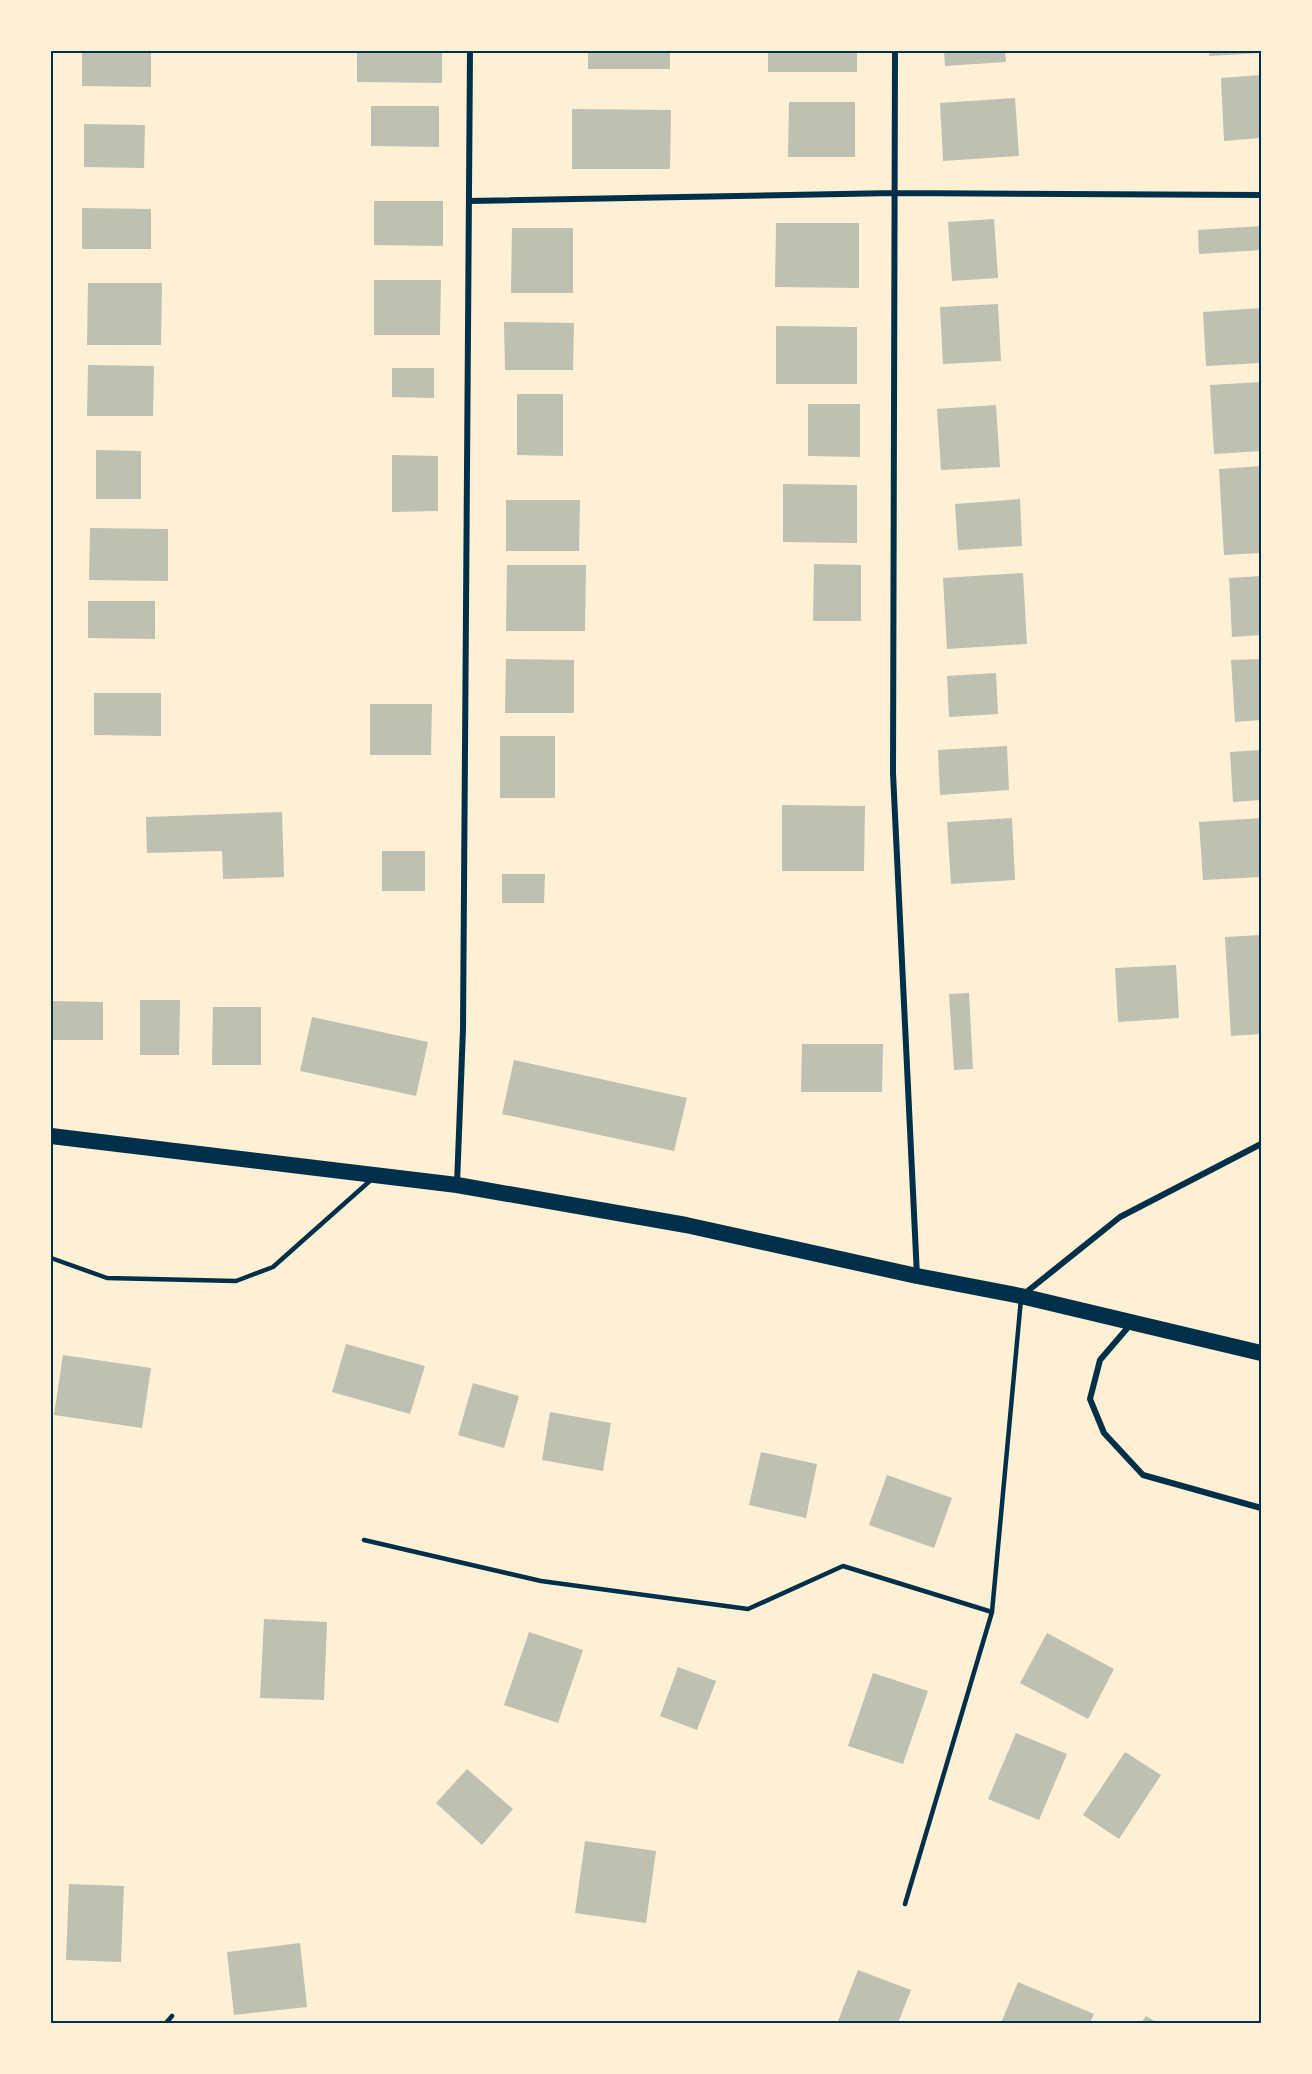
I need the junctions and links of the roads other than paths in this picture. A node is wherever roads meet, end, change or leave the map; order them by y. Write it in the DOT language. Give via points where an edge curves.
graph roads {
  1 [pos="470,51"];
  2 [pos="895,51"];
  3 [pos="895,193"];
  4 [pos="1261,195"];
  5 [pos="469,201"];
  6 [pos="51,1136"];
  7 [pos="1261,1144"];
  8 [pos="376,1175"];
  9 [pos="457,1185"];
  10 [pos="51,1258"];
  11 [pos="917,1276"];
  12 [pos="1021,1296"];
  13 [pos="1132,1322"];
  14 [pos="1261,1353"];
  15 [pos="1261,1508"];
  16 [pos="364,1540"];
  17 [pos="992,1612"];
  18 [pos="904,1904"];
  19 [pos="172,2016"];
  20 [pos="166,2023"];
  1 -- 5 [label="street"];
  2 -- 3 [label="street"];
  3 -- 4 [label="street"];
  3 -- 5 [label="street"];
  3 -- 11 [label="street" via="893,773"];
  5 -- 9 [label="street" via="463,1029"];
  6 -- 8 [label="highway"];
  7 -- 12 [label="street" via="1120,1217"];
  8 -- 9 [label="highway"];
  8 -- 10 [label="lane" via="273,1267 236,1281 107,1278"];
  9 -- 11 [label="highway" via="686,1225"];
  11 -- 12 [label="highway"];
  12 -- 13 [label="highway"];
  12 -- 17 [label="lane"];
  13 -- 14 [label="highway"];
  13 -- 15 [label="street" via="1100,1360 1090,1399 1104,1433 1143,1474"];
  16 -- 17 [label="lane" via="541,1581 748,1609 843,1566"];
  17 -- 18 [label="lane"];
  19 -- 20 [label="lane"];
}
